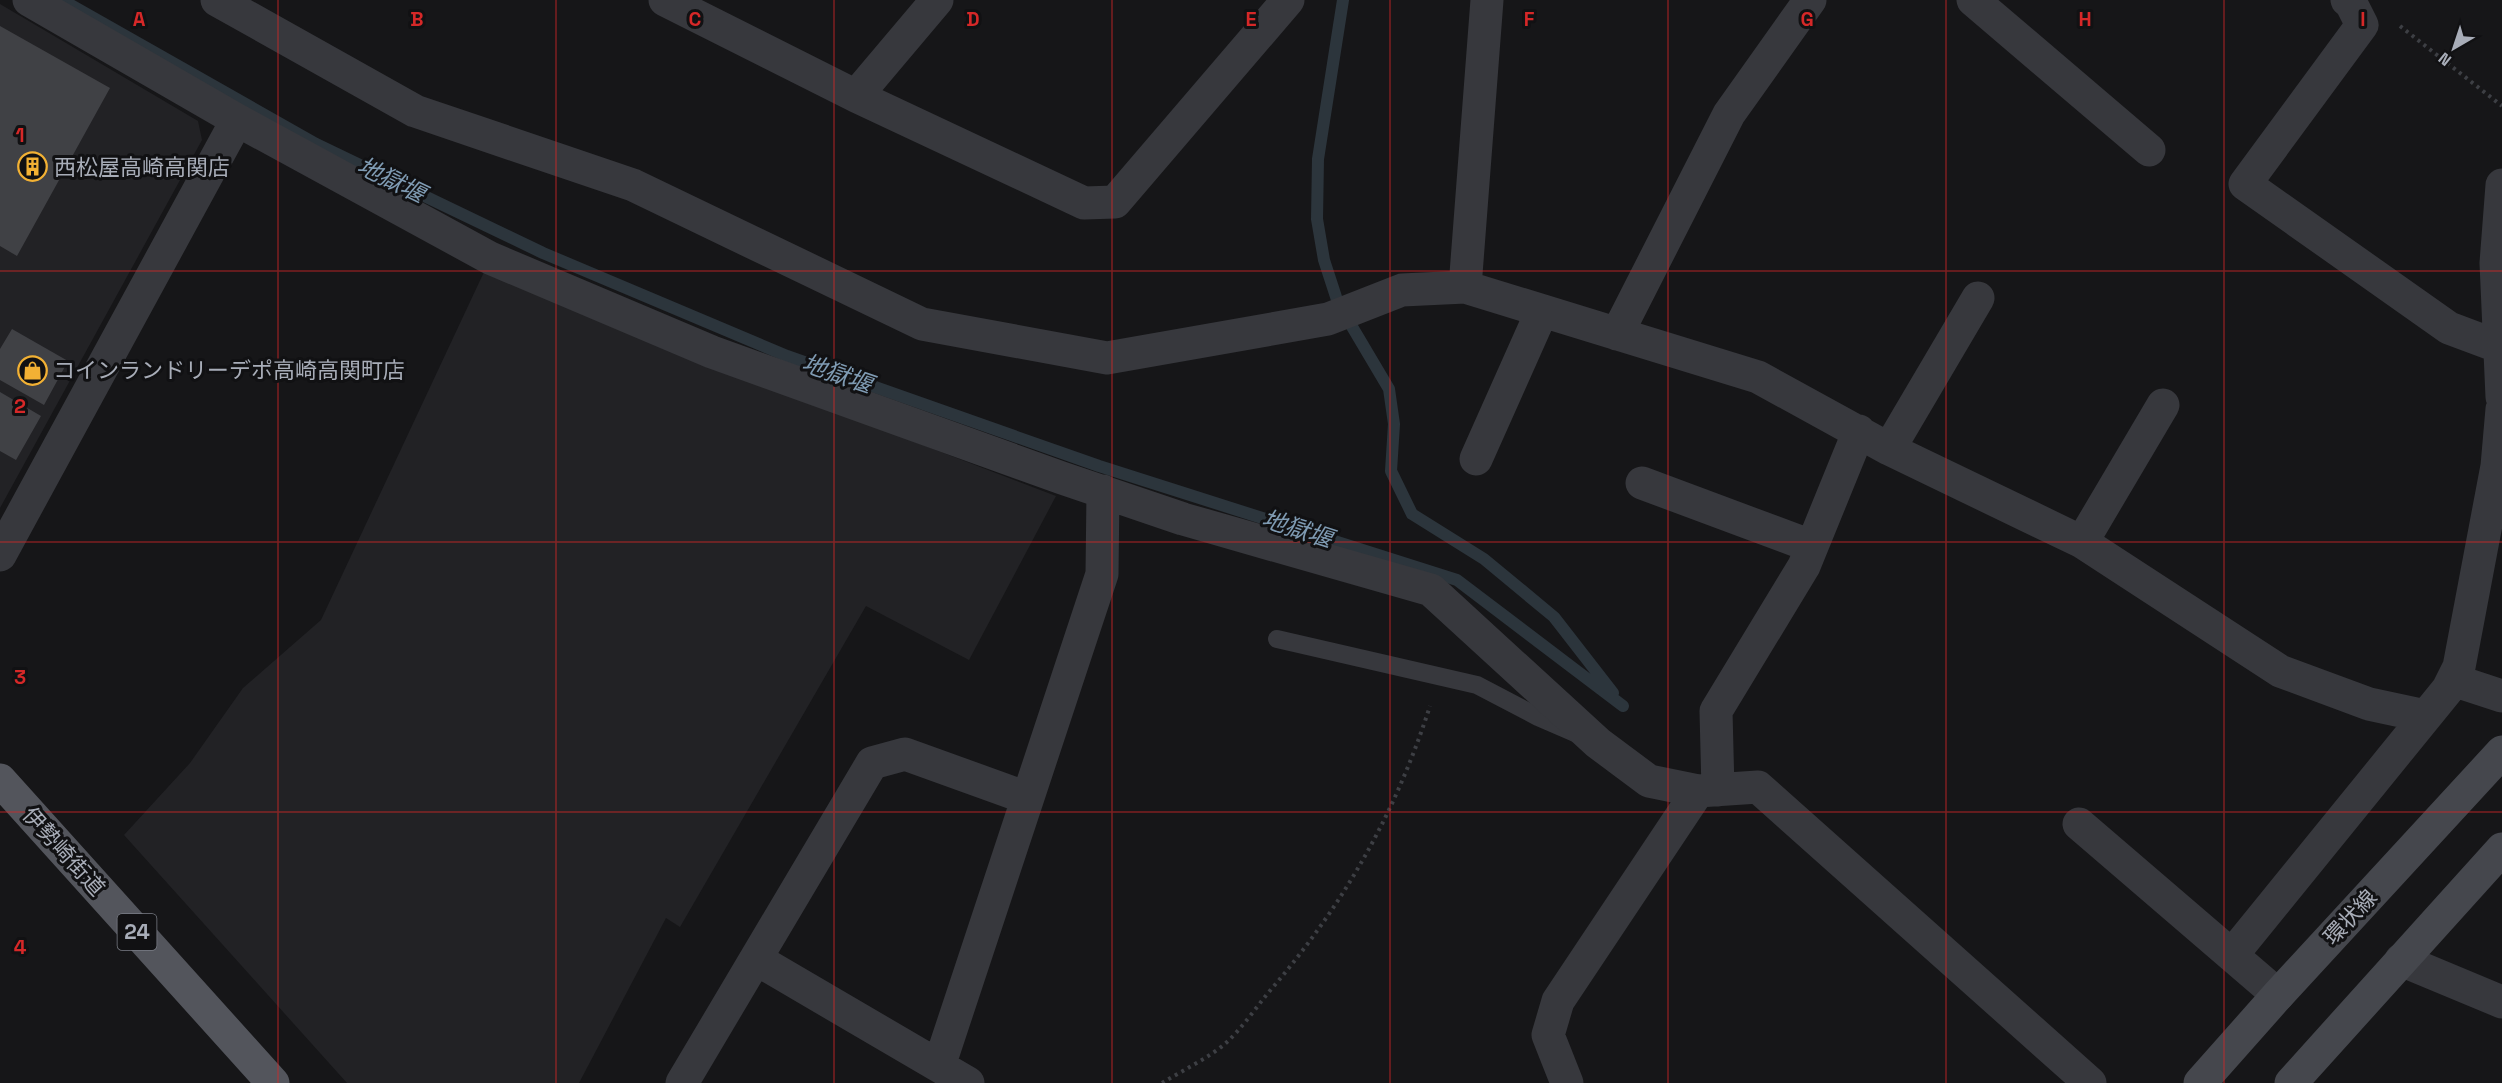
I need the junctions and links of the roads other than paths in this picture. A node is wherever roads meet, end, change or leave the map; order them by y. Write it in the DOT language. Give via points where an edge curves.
graph roads {
  1 [pos="28,0"];
  2 [pos="217,0"];
  3 [pos="665,0"];
  4 [pos="937,0"];
  5 [pos="1288,0"];
  6 [pos="1487,0"];
  7 [pos="1810,0"];
  8 [pos="1973,0"];
  9 [pos="2353,10"];
  10 [pos="856,96"];
  11 [pos="237,120"];
  12 [pos="2149,150"];
  13 [pos="2502,185"];
  14 [pos="2500,219"];
  15 [pos="1465,287"];
  16 [pos="1978,298"];
  17 [pos="1542,311"];
  18 [pos="1617,334"];
  19 [pos="2500,347"];
  20 [pos="2502,397"];
  21 [pos="2163,405"];
  22 [pos="2502,409"];
  23 [pos="1858,430"];
  24 [pos="1889,449"];
  25 [pos="1476,459"];
  26 [pos="1642,483"];
  27 [pos="1103,491"];
  28 [pos="2082,542"];
  29 [pos="1811,546"];
  30 [pos="0,555"];
  31 [pos="1277,639"];
  32 [pos="2453,680"];
  33 [pos="2502,696"];
  34 [pos="2425,716"];
  35 [pos="1598,743"];
  36 [pos="2502,752"];
  37 [pos="0,780"];
  38 [pos="1708,790"];
  39 [pos="1027,798"];
  40 [pos="2079,824"];
  41 [pos="2502,849"];
  42 [pos="2232,955"];
  43 [pos="756,959"];
  44 [pos="2401,960"];
  45 [pos="2278,995"];
  46 [pos="2502,1002"];
  47 [pos="939,1066"];
  48 [pos="273,1083"];
  49 [pos="682,1083"];
  50 [pos="968,1083"];
  51 [pos="1567,1083"];
  52 [pos="2090,1083"];
  53 [pos="2200,1083"];
  54 [pos="2291,1083"];
  1 -- 11 [label="street"];
  2 -- 15 [label="street" via="415,111 633,185 922,324 1107,357 1328,319 1402,290"];
  3 -- 10 [label="street"];
  4 -- 10 [label="street"];
  5 -- 10 [label="street" via="1115,202 1084,203"];
  6 -- 15 [label="street"];
  7 -- 18 [label="street" via="1729,114"];
  8 -- 12 [label="street"];
  9 -- 19 [label="street" via="2361,25 2245,184 2449,328"];
  11 -- 27 [label="street" via="490,258 712,352"];
  11 -- 30 [label="street"];
  13 -- 14 [label="street"];
  14 -- 19 [label="street" via="2496,263"];
  15 -- 17 [label="street"];
  16 -- 24 [label="street"];
  17 -- 18 [label="street"];
  17 -- 25 [label="street"];
  18 -- 23 [label="street" via="1758,377"];
  19 -- 20 [label="street"];
  21 -- 28 [label="street"];
  22 -- 32 [label="street" via="2497,466 2459,667"];
  23 -- 24 [label="street"];
  23 -- 29 [label="street"];
  24 -- 28 [label="street"];
  26 -- 29 [label="street"];
  27 -- 35 [label="street" via="1184,519 1431,590"];
  27 -- 39 [label="street" via="1102,574"];
  28 -- 34 [label="street" via="2280,671 2369,705"];
  29 -- 38 [label="street" via="1804,566 1716,711"];
  31 -- 35 [label="lane" via="1477,685"];
  32 -- 33 [label="street"];
  32 -- 34 [label="street"];
  34 -- 42 [label="street"];
  35 -- 38 [label="street" via="1649,781"];
  36 -- 45 [label="street, 環状線"];
  37 -- 48 [label="main road, 伊勢崎街道 / 24"];
  38 -- 51 [label="street" via="1558,1000 1548,1035"];
  38 -- 52 [label="street" via="1758,787"];
  39 -- 43 [label="street" via="905,754 872,763"];
  39 -- 47 [label="street"];
  40 -- 42 [label="street"];
  41 -- 44 [label="street"];
  42 -- 45 [label="street"];
  43 -- 47 [label="street"];
  43 -- 49 [label="street"];
  44 -- 46 [label="street"];
  44 -- 54 [label="street"];
  45 -- 53 [label="street, 環状線"];
  47 -- 50 [label="street"];
}
